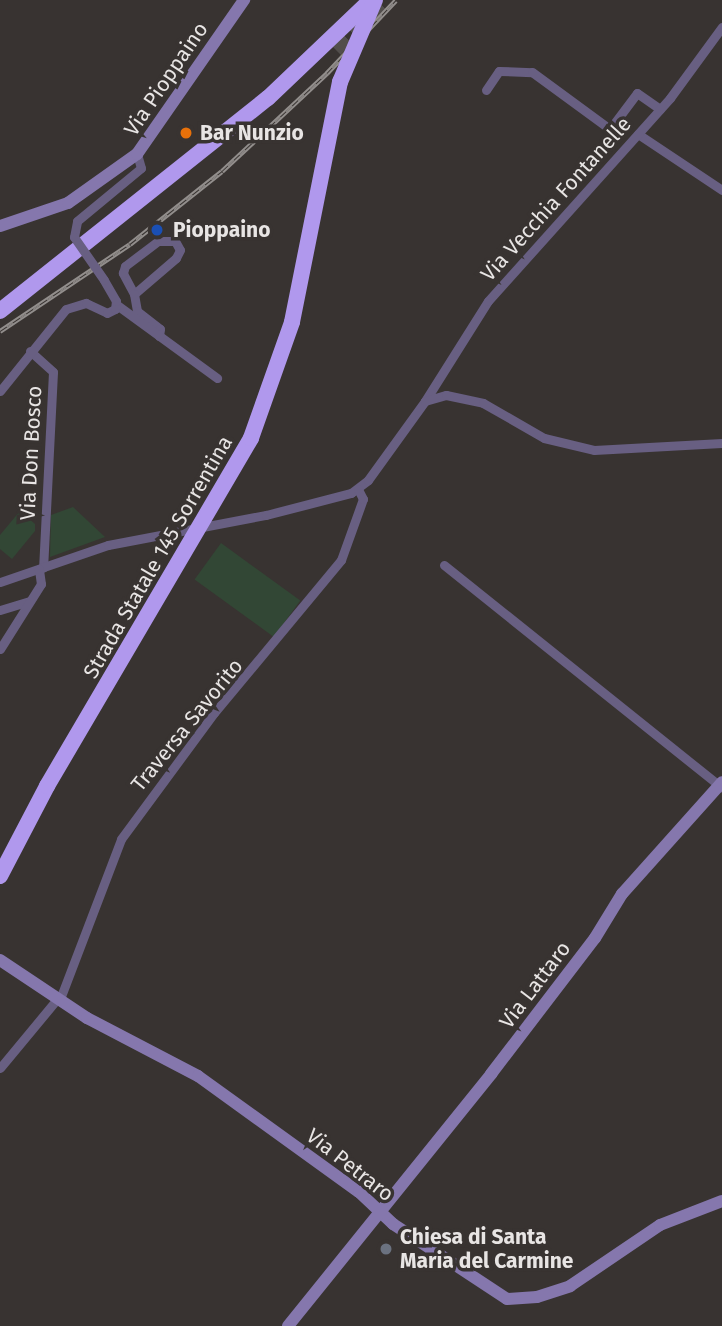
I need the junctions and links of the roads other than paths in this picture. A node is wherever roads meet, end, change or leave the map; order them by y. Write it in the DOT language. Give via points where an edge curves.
graph roads {
  1 [pos="244,0"];
  2 [pos="373,0"];
  3 [pos="722,27"];
  4 [pos="335,49"];
  5 [pos="486,90"];
  6 [pos="660,109"];
  7 [pos="638,134"];
  8 [pos="137,154"];
  9 [pos="722,190"];
  10 [pos="147,195"];
  11 [pos="0,226"];
  12 [pos="134,294"];
  13 [pos="117,305"];
  14 [pos="0,311"];
  15 [pos="159,336"];
  16 [pos="30,351"];
  17 [pos="217,378"];
  18 [pos="0,391"];
  19 [pos="425,401"];
  20 [pos="722,443"];
  21 [pos="358,489"];
  22 [pos="444,565"];
  23 [pos="41,568"];
  24 [pos="0,582"];
  25 [pos="30,601"];
  26 [pos="0,610"];
  27 [pos="0,649"];
  28 [pos="721,786"];
  29 [pos="0,876"];
  30 [pos="0,960"];
  31 [pos="59,998"];
  32 [pos="0,1068"];
  33 [pos="722,1201"];
  34 [pos="382,1214"];
  35 [pos="288,1326"];
  1 -- 8 [label="street, Via Pioppaino"];
  2 -- 10 [label="highway" via="297,73"];
  2 -- 29 [label="highway, Strada Statale 145 Sorrentina, bridge" via="340,82 292,322 255,429 211,514 72,742"];
  3 -- 6 [label="street, Via Vecchia Fontanelle"];
  4 -- 10 [label="highway" via="221,147"];
  5 -- 6 [label="street" via="499,71 531,72 610,129 637,93"];
  6 -- 7 [label="street, Via Vecchia Fontanelle"];
  7 -- 9 [label="street"];
  7 -- 19 [label="street, Via Vecchia Fontanelle" via="488,301"];
  8 -- 11 [label="street, Via Pioppaino" via="68,203"];
  8 -- 13 [label="street, bridge" via="141,168 77,221 74,237"];
  10 -- 14 [label="highway"];
  12 -- 12 [label="street" via="176,258 180,250 175,241 158,241 125,266 123,273"];
  12 -- 15 [label="street" via="137,311 160,329"];
  13 -- 15 [label="street"];
  13 -- 16 [label="street" via="107,313 86,303 72,305"];
  15 -- 17 [label="street"];
  16 -- 18 [label="street"];
  16 -- 23 [label="street, Via Don Bosco" via="53,372"];
  19 -- 20 [label="street" via="463,395 544,438 594,450"];
  19 -- 21 [label="street, Via Vecchia Fontanelle"];
  21 -- 23 [label="street" via="267,515 108,545"];
  21 -- 31 [label="street, Traversa Savorito" via="363,499 360,513 341,560 214,713 121,839"];
  22 -- 28 [label="street"];
  23 -- 24 [label="street"];
  23 -- 25 [label="street, Via Don Bosco" via="41,584"];
  25 -- 26 [label="street"];
  25 -- 27 [label="street, Via Don Bosco"];
  28 -- 34 [label="street, Via Lattaro" via="622,894 595,938"];
  30 -- 31 [label="street, Via Petraro"];
  31 -- 32 [label="street, Traversa Savorito"];
  31 -- 34 [label="street, Via Petraro" via="198,1076 359,1192"];
  33 -- 34 [label="street, Via Petraro" via="660,1225 570,1286 537,1297 508,1299"];
  34 -- 35 [label="street, Via Lattaro"];
}
